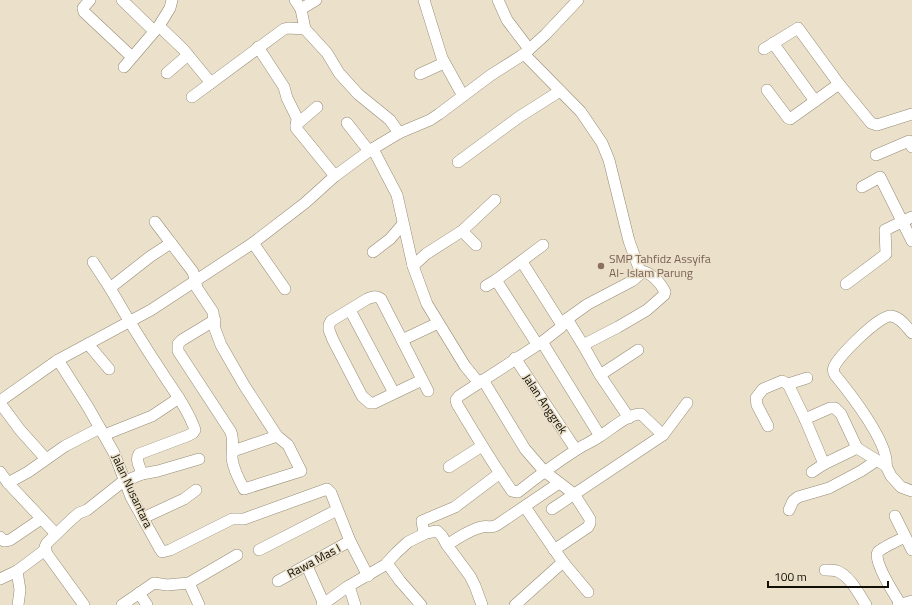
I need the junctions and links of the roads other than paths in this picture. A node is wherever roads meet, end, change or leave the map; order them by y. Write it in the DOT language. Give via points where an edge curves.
graph roads {
  1 [pos="90,0"];
  2 [pos="122,0"];
  3 [pos="172,0"];
  4 [pos="316,0"];
  5 [pos="424,0"];
  6 [pos="498,0"];
  7 [pos="578,0"];
  8 [pos="298,4"];
  9 [pos="156,29"];
  10 [pos="305,29"];
  11 [pos="258,47"];
  12 [pos="526,52"];
  13 [pos="188,55"];
  14 [pos="132,58"];
  15 [pos="444,62"];
  16 [pos="124,67"];
  17 [pos="167,74"];
  18 [pos="420,74"];
  19 [pos="211,83"];
  20 [pos="839,84"];
  21 [pos="768,90"];
  22 [pos="560,91"];
  23 [pos="463,96"];
  24 [pos="192,97"];
  25 [pos="815,101"];
  26 [pos="317,107"];
  27 [pos="912,114"];
  28 [pos="347,122"];
  29 [pos="296,125"];
  30 [pos="399,133"];
  31 [pos="912,147"];
  32 [pos="371,150"];
  33 [pos="876,155"];
  34 [pos="458,162"];
  35 [pos="335,176"];
  36 [pos="862,187"];
  37 [pos="495,200"];
  38 [pos="907,219"];
  39 [pos="155,222"];
  40 [pos="403,224"];
  41 [pos="462,231"];
  42 [pos="912,241"];
  43 [pos="171,243"];
  44 [pos="254,243"];
  45 [pos="476,245"];
  46 [pos="543,245"];
  47 [pos="373,252"];
  48 [pos="93,262"];
  49 [pos="522,262"];
  50 [pos="413,266"];
  51 [pos="640,271"];
  52 [pos="194,281"];
  53 [pos="846,284"];
  54 [pos="110,288"];
  55 [pos="285,289"];
  56 [pos="350,310"];
  57 [pos="214,320"];
  58 [pos="128,321"];
  59 [pos="565,322"];
  60 [pos="438,323"];
  61 [pos="912,333"];
  62 [pos="402,340"];
  63 [pos="539,343"];
  64 [pos="88,344"];
  65 [pos="583,345"];
  66 [pos="638,350"];
  67 [pos="515,358"];
  68 [pos="58,360"];
  69 [pos="109,369"];
  70 [pos="600,375"];
  71 [pos="807,378"];
  72 [pos="422,380"];
  73 [pos="481,381"];
  74 [pos="788,384"];
  75 [pos="428,391"];
  76 [pos="394,393"];
  77 [pos="179,398"];
  78 [pos="0,402"];
  79 [pos="687,403"];
  80 [pos="629,418"];
  81 [pos="805,419"];
  82 [pos="768,426"];
  83 [pos="102,432"];
  84 [pos="663,435"];
  85 [pos="277,436"];
  86 [pos="600,436"];
  87 [pos="482,446"];
  88 [pos="857,448"];
  89 [pos="576,450"];
  90 [pos="233,451"];
  91 [pos="46,458"];
  92 [pos="200,459"];
  93 [pos="824,464"];
  94 [pos="881,464"];
  95 [pos="449,467"];
  96 [pos="544,471"];
  97 [pos="0,472"];
  98 [pos="812,472"];
  99 [pos="500,473"];
  100 [pos="142,474"];
  101 [pos="125,480"];
  102 [pos="8,483"];
  103 [pos="559,483"];
  104 [pos="196,490"];
  105 [pos="912,491"];
  106 [pos="574,494"];
  107 [pos="524,507"];
  108 [pos="552,509"];
  109 [pos="337,510"];
  110 [pos="789,510"];
  111 [pos="895,516"];
  112 [pos="143,518"];
  113 [pos="41,519"];
  114 [pos="56,534"];
  115 [pos="424,534"];
  116 [pos="0,537"];
  117 [pos="905,537"];
  118 [pos="350,541"];
  119 [pos="447,545"];
  120 [pos="45,550"];
  121 [pos="259,550"];
  122 [pos="554,550"];
  123 [pos="912,550"];
  124 [pos="237,555"];
  125 [pos="563,562"];
  126 [pos="388,563"];
  127 [pos="306,566"];
  128 [pos="825,570"];
  129 [pos="17,571"];
  130 [pos="368,576"];
  131 [pos="0,579"];
  132 [pos="278,581"];
  133 [pos="189,583"];
  134 [pos="349,586"];
  135 [pos="588,592"];
  136 [pos="139,593"];
  137 [pos="912,600"];
  138 [pos="323,604"];
  139 [pos="18,605"];
  140 [pos="84,605"];
  141 [pos="122,605"];
  142 [pos="147,605"];
  143 [pos="199,605"];
  144 [pos="355,605"];
  145 [pos="421,605"];
  146 [pos="482,605"];
  147 [pos="515,605"];
  148 [pos="866,605"];
  149 [pos="900,605"];
  1 -- 14 [label="street" via="83,8 84,12"];
  2 -- 9 [label="street"];
  3 -- 9 [label="street" via="170,8"];
  4 -- 8 [label="street"];
  5 -- 15 [label="street"];
  6 -- 12 [label="street"];
  7 -- 12 [label="street"];
  8 -- 10 [label="street"];
  9 -- 13 [label="street"];
  9 -- 14 [label="street"];
  10 -- 11 [label="street" via="284,29"];
  10 -- 30 [label="street" via="327,53 342,77 390,120"];
  11 -- 19 [label="street"];
  11 -- 29 [label="street" via="284,87 286,98 297,118"];
  12 -- 22 [label="street"];
  12 -- 23 [label="street"];
  13 -- 17 [label="street"];
  13 -- 19 [label="street"];
  14 -- 16 [label="street"];
  15 -- 18 [label="street"];
  15 -- 23 [label="street"];
  19 -- 24 [label="street"];
  20 -- 25 [label="street"];
  20 -- 25 [label="street" via="798,28 768,46"];
  20 -- 27 [label="street" via="874,125"];
  21 -- 25 [label="street" via="789,119"];
  22 -- 34 [label="street" via="519,117"];
  22 -- 51 [label="street" via="581,112 602,143"];
  23 -- 30 [label="street" via="430,120"];
  26 -- 29 [label="street"];
  28 -- 32 [label="street"];
  29 -- 35 [label="street" via="298,131"];
  30 -- 32 [label="street"];
  31 -- 33 [label="street" via="909,141"];
  32 -- 35 [label="street"];
  32 -- 40 [label="street" via="397,195"];
  35 -- 44 [label="street"];
  36 -- 38 [label="street" via="880,177"];
  37 -- 41 [label="street"];
  38 -- 42 [label="street"];
  38 -- 53 [label="street" via="885,230 886,254"];
  39 -- 43 [label="street"];
  40 -- 47 [label="street"];
  40 -- 50 [label="street"];
  41 -- 45 [label="street"];
  41 -- 50 [label="street" via="426,254"];
  43 -- 52 [label="street" via="193,272"];
  43 -- 54 [label="street"];
  44 -- 52 [label="street"];
  44 -- 55 [label="street"];
  46 -- 49 [label="street"];
  48 -- 54 [label="street"];
  49 -- 59 [label="street"];
  49 -- 63 [label="street" via="491,283"];
  50 -- 60 [label="street" via="427,304"];
  51 -- 59 [label="street" via="632,280 572,314"];
  51 -- 65 [label="street" via="652,276 663,288 664,295 618,328"];
  52 -- 57 [label="street"];
  52 -- 58 [label="street" via="151,310"];
  54 -- 58 [label="street"];
  56 -- 62 [label="street" via="373,297 378,297"];
  56 -- 76 [label="street"];
  56 -- 76 [label="street" via="330,321 329,330 362,396 370,403 374,403"];
  57 -- 85 [label="street" via="222,345 241,380"];
  57 -- 90 [label="street" via="182,340 178,344 178,351 231,432"];
  58 -- 64 [label="street"];
  58 -- 77 [label="street"];
  59 -- 63 [label="street"];
  59 -- 65 [label="street"];
  60 -- 62 [label="street"];
  60 -- 73 [label="street" via="465,366"];
  61 -- 94 [label="street" via="899,319 886,317 865,332 833,369 835,376 874,430 886,454"];
  62 -- 72 [label="street"];
  63 -- 67 [label="street"];
  63 -- 86 [label="street"];
  64 -- 68 [label="street"];
  64 -- 69 [label="street"];
  65 -- 70 [label="street"];
  66 -- 70 [label="street"];
  67 -- 73 [label="street"];
  67 -- 89 [label="street, Jalan Anggrek"];
  68 -- 78 [label="street"];
  68 -- 83 [label="street, Jalan Nusantara"];
  70 -- 80 [label="street"];
  71 -- 74 [label="street"];
  72 -- 75 [label="street"];
  72 -- 76 [label="street"];
  73 -- 87 [label="street" via="456,400"];
  73 -- 96 [label="street" via="525,449"];
  74 -- 81 [label="street"];
  74 -- 82 [label="street" via="781,381 763,389 757,396 757,405"];
  77 -- 83 [label="street" via="152,416"];
  77 -- 100 [label="street" via="195,431 139,454 137,457"];
  78 -- 91 [label="street" via="20,430"];
  79 -- 84 [label="street"];
  80 -- 84 [label="street" via="641,414"];
  80 -- 86 [label="street"];
  81 -- 88 [label="street" via="835,408 841,414"];
  81 -- 93 [label="street"];
  83 -- 91 [label="street" via="65,446"];
  83 -- 101 [label="street, Jalan Nusantara"];
  84 -- 106 [label="street"];
  85 -- 90 [label="street"];
  85 -- 90 [label="street" via="288,445 301,471 244,489 235,470"];
  86 -- 89 [label="street"];
  87 -- 95 [label="street"];
  87 -- 99 [label="street"];
  88 -- 93 [label="street"];
  88 -- 94 [label="street"];
  89 -- 96 [label="street"];
  91 -- 102 [label="street"];
  92 -- 100 [label="street"];
  93 -- 98 [label="street"];
  94 -- 105 [label="street" via="901,487"];
  94 -- 110 [label="street" via="828,488 798,497"];
  96 -- 99 [label="street" via="518,492 512,491"];
  96 -- 103 [label="street"];
  97 -- 102 [label="street"];
  99 -- 115 [label="street" via="455,507 422,521"];
  100 -- 101 [label="street"];
  101 -- 112 [label="street, Jalan Nusantara"];
  101 -- 114 [label="street" via="87,510 79,513"];
  102 -- 113 [label="street"];
  103 -- 106 [label="street"];
  103 -- 107 [label="street"];
  104 -- 112 [label="street" via="184,499"];
  106 -- 108 [label="street"];
  106 -- 122 [label="street" via="590,523"];
  107 -- 119 [label="street" via="492,528 483,526"];
  107 -- 122 [label="street"];
  109 -- 112 [label="street, Jalan Nusantara" via="327,489 244,519 232,518 165,552 160,549"];
  109 -- 118 [label="street, Jalan Nusantara"];
  109 -- 121 [label="street"];
  111 -- 117 [label="street"];
  113 -- 114 [label="street"];
  113 -- 116 [label="street" via="10,540 4,541"];
  114 -- 120 [label="street" via="47,543"];
  115 -- 119 [label="street" via="437,531"];
  115 -- 126 [label="street" via="408,542"];
  117 -- 123 [label="street"];
  117 -- 149 [label="street" via="881,550 877,557"];
  118 -- 127 [label="street, Rawa Mas I"];
  118 -- 130 [label="street, Jalan Nusantara"];
  119 -- 146 [label="street" via="470,576"];
  120 -- 129 [label="street"];
  120 -- 140 [label="street"];
  122 -- 125 [label="street"];
  124 -- 133 [label="street"];
  125 -- 135 [label="street"];
  125 -- 147 [label="street"];
  126 -- 130 [label="street"];
  126 -- 145 [label="street"];
  127 -- 132 [label="street, Rawa Mas I"];
  127 -- 138 [label="street"];
  128 -- 148 [label="street" via="837,571 843,575"];
  129 -- 131 [label="street"];
  129 -- 139 [label="street" via="20,590"];
  130 -- 134 [label="street"];
  133 -- 136 [label="street" via="154,584"];
  133 -- 143 [label="street"];
  134 -- 138 [label="street"];
  134 -- 144 [label="street"];
  136 -- 141 [label="street"];
  136 -- 142 [label="street"];
  137 -- 149 [label="street"];
}
